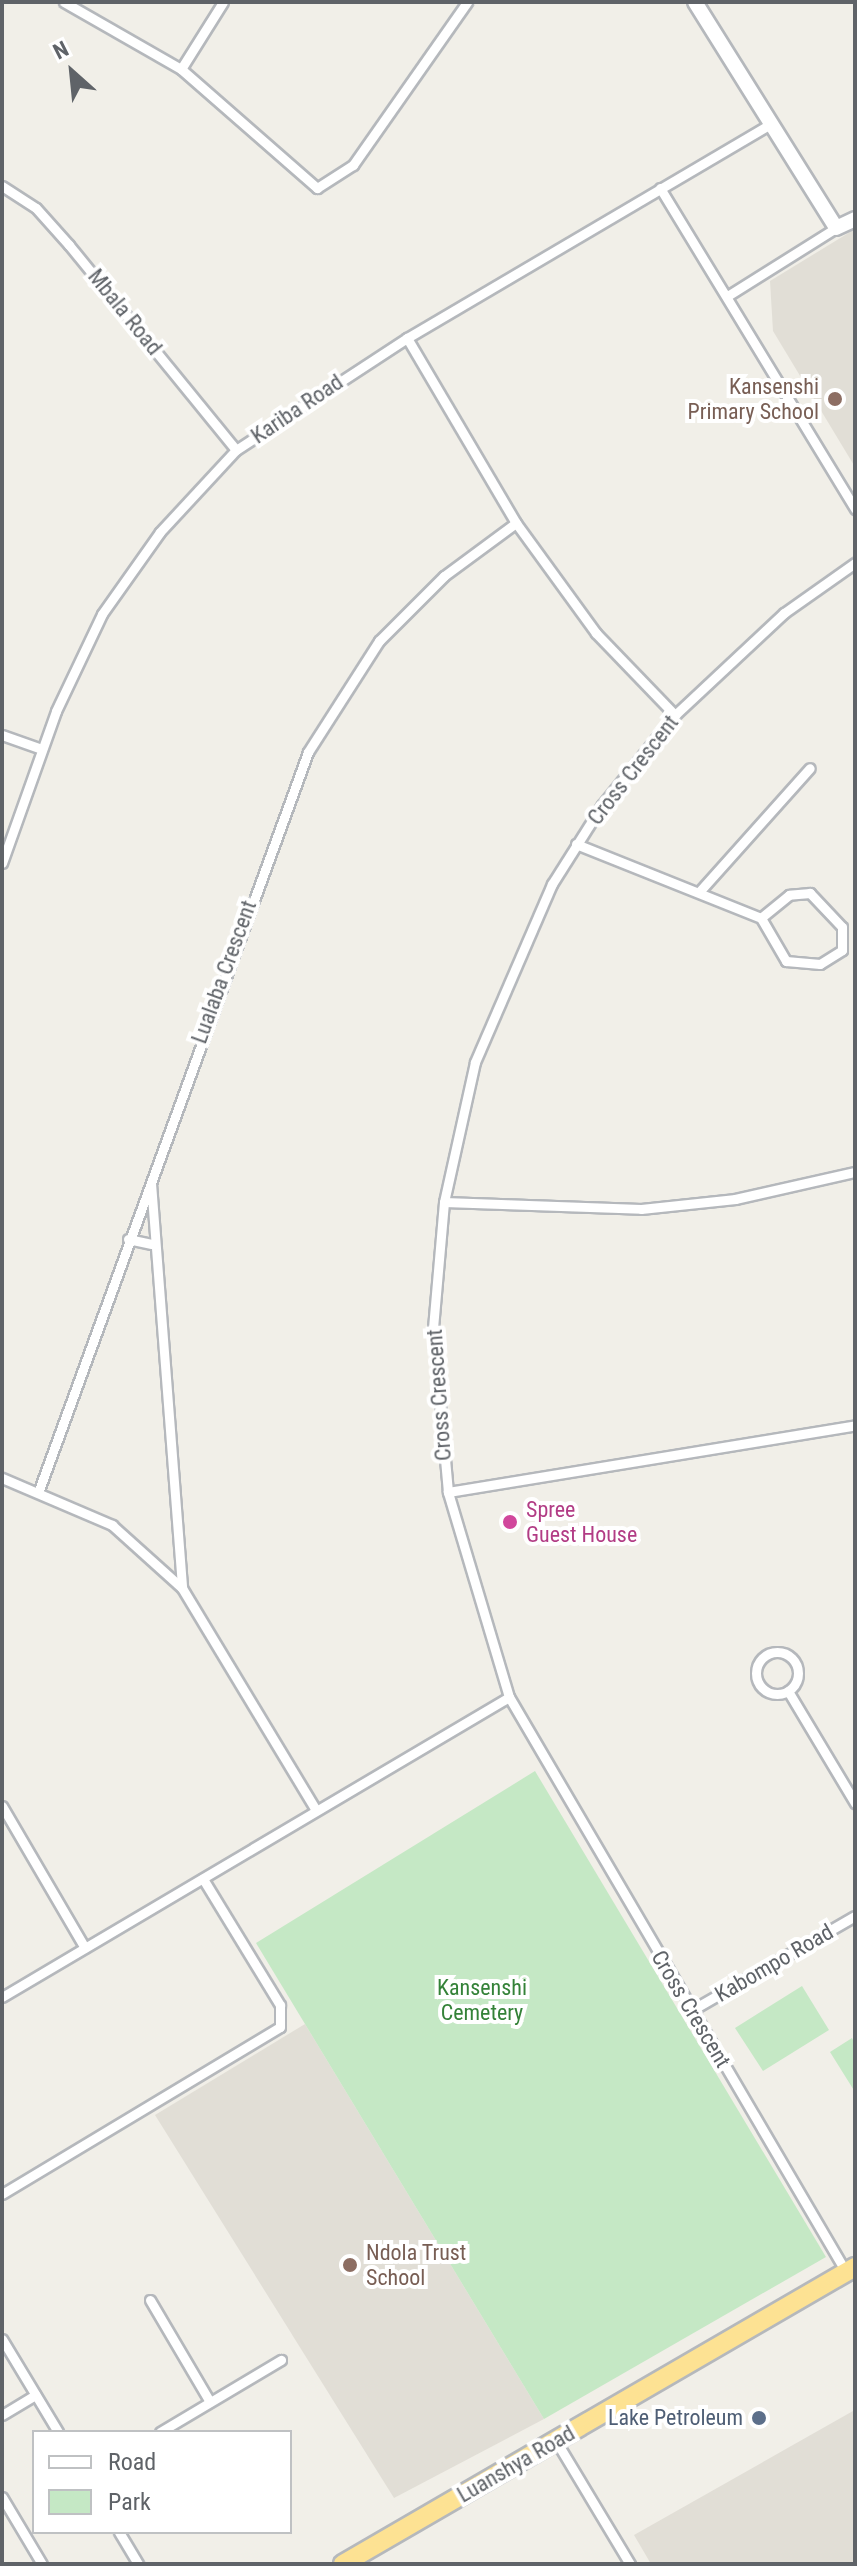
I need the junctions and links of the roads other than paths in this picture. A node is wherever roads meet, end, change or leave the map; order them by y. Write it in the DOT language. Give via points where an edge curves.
graph roads {
  1 [pos="64,2"];
  2 [pos="223,2"];
  3 [pos="467,2"];
  4 [pos="695,2"];
  5 [pos="181,69"];
  6 [pos="772,123"];
  7 [pos="2,186"];
  8 [pos="660,188"];
  9 [pos="855,219"];
  10 [pos="836,228"];
  11 [pos="729,295"];
  12 [pos="407,338"];
  13 [pos="236,450"];
  14 [pos="855,509"];
  15 [pos="516,523"];
  16 [pos="855,563"];
  17 [pos="675,715"];
  18 [pos="2,735"];
  19 [pos="42,749"];
  20 [pos="810,768"];
  21 [pos="576,844"];
  22 [pos="2,863"];
  23 [pos="699,892"];
  24 [pos="761,918"];
  25 [pos="855,1172"];
  26 [pos="151,1176"];
  27 [pos="444,1202"];
  28 [pos="128,1239"];
  29 [pos="151,1244"];
  30 [pos="855,1425"];
  31 [pos="2,1478"];
  32 [pos="39,1490"];
  33 [pos="448,1492"];
  34 [pos="182,1588"];
  35 [pos="788,1691"];
  36 [pos="509,1697"];
  37 [pos="855,1803"];
  38 [pos="2,1806"];
  39 [pos="316,1810"];
  40 [pos="203,1879"];
  41 [pos="855,1916"];
  42 [pos="85,1948"];
  43 [pos="2,1997"];
  44 [pos="692,2010"];
  45 [pos="2,2194"];
  46 [pos="850,2269"];
  47 [pos="150,2300"];
  48 [pos="2,2339"];
  49 [pos="281,2360"];
  50 [pos="35,2395"];
  51 [pos="210,2402"];
  52 [pos="2,2415"];
  53 [pos="57,2430"];
  54 [pos="163,2430"];
  55 [pos="556,2441"];
  56 [pos="2,2497"];
  57 [pos="120,2534"];
  58 [pos="628,2561"];
  59 [pos="42,2564"];
  60 [pos="138,2564"];
  61 [pos="343,2564"];
  62 [pos="617,2564"];
  1 -- 5 [label="street"];
  2 -- 5 [label="street"];
  3 -- 5 [label="street" via="353,165 317,188"];
  4 -- 6 [label="street"];
  6 -- 8 [label="street, Kariba Road"];
  6 -- 10 [label="street"];
  7 -- 13 [label="street, Mbala Road" via="36,208 69,245"];
  8 -- 11 [label="street"];
  8 -- 12 [label="street, Kariba Road"];
  9 -- 10 [label="street"];
  10 -- 11 [label="street"];
  11 -- 14 [label="street"];
  12 -- 13 [label="street, Kariba Road"];
  12 -- 15 [label="street"];
  13 -- 19 [label="street, Kariba Road" via="119,588"];
  15 -- 17 [label="street" via="596,633"];
  15 -- 26 [label="street, Lualaba Crescent" via="412,606 327,716 289,793"];
  16 -- 17 [label="street, Cross Crescent" via="784,613"];
  17 -- 21 [label="street, Cross Crescent"];
  18 -- 19 [label="street"];
  19 -- 22 [label="street, Kariba Road"];
  20 -- 23 [label="street"];
  21 -- 23 [label="street"];
  21 -- 27 [label="street, Cross Crescent" via="495,1005"];
  23 -- 24 [label="street"];
  24 -- 24 [label="street" via="786,961 820,964 842,950 842,927 810,893 789,895"];
  25 -- 27 [label="street" via="735,1199 641,1209"];
  26 -- 28 [label="street, Lualaba Crescent"];
  26 -- 29 [label="street"];
  27 -- 33 [label="street, Cross Crescent" via="433,1328"];
  28 -- 29 [label="street"];
  28 -- 32 [label="street, Lualaba Crescent"];
  29 -- 34 [label="street"];
  30 -- 33 [label="street"];
  31 -- 32 [label="street"];
  32 -- 34 [label="street" via="112,1525"];
  33 -- 36 [label="street, Cross Crescent"];
  34 -- 39 [label="street"];
  35 -- 35 [label="street" via="763,1689 755,1673 762,1657 778,1651 794,1659 798,1676"];
  35 -- 37 [label="street"];
  36 -- 39 [label="street"];
  36 -- 44 [label="street, Cross Crescent"];
  38 -- 42 [label="street"];
  39 -- 40 [label="street"];
  40 -- 42 [label="street"];
  40 -- 45 [label="street" via="280,2005 280,2027"];
  41 -- 44 [label="street, Kabompo Road"];
  42 -- 43 [label="street"];
  44 -- 46 [label="street, Cross Crescent"];
  46 -- 55 [label="highway, Luanshya Road"];
  47 -- 51 [label="street"];
  48 -- 50 [label="street"];
  49 -- 51 [label="street"];
  50 -- 52 [label="street"];
  50 -- 53 [label="street"];
  51 -- 54 [label="street"];
  55 -- 58 [label="street"];
  55 -- 61 [label="highway, Luanshya Road"];
  56 -- 59 [label="street"];
  57 -- 60 [label="street"];
  58 -- 62 [label="street"];
}
